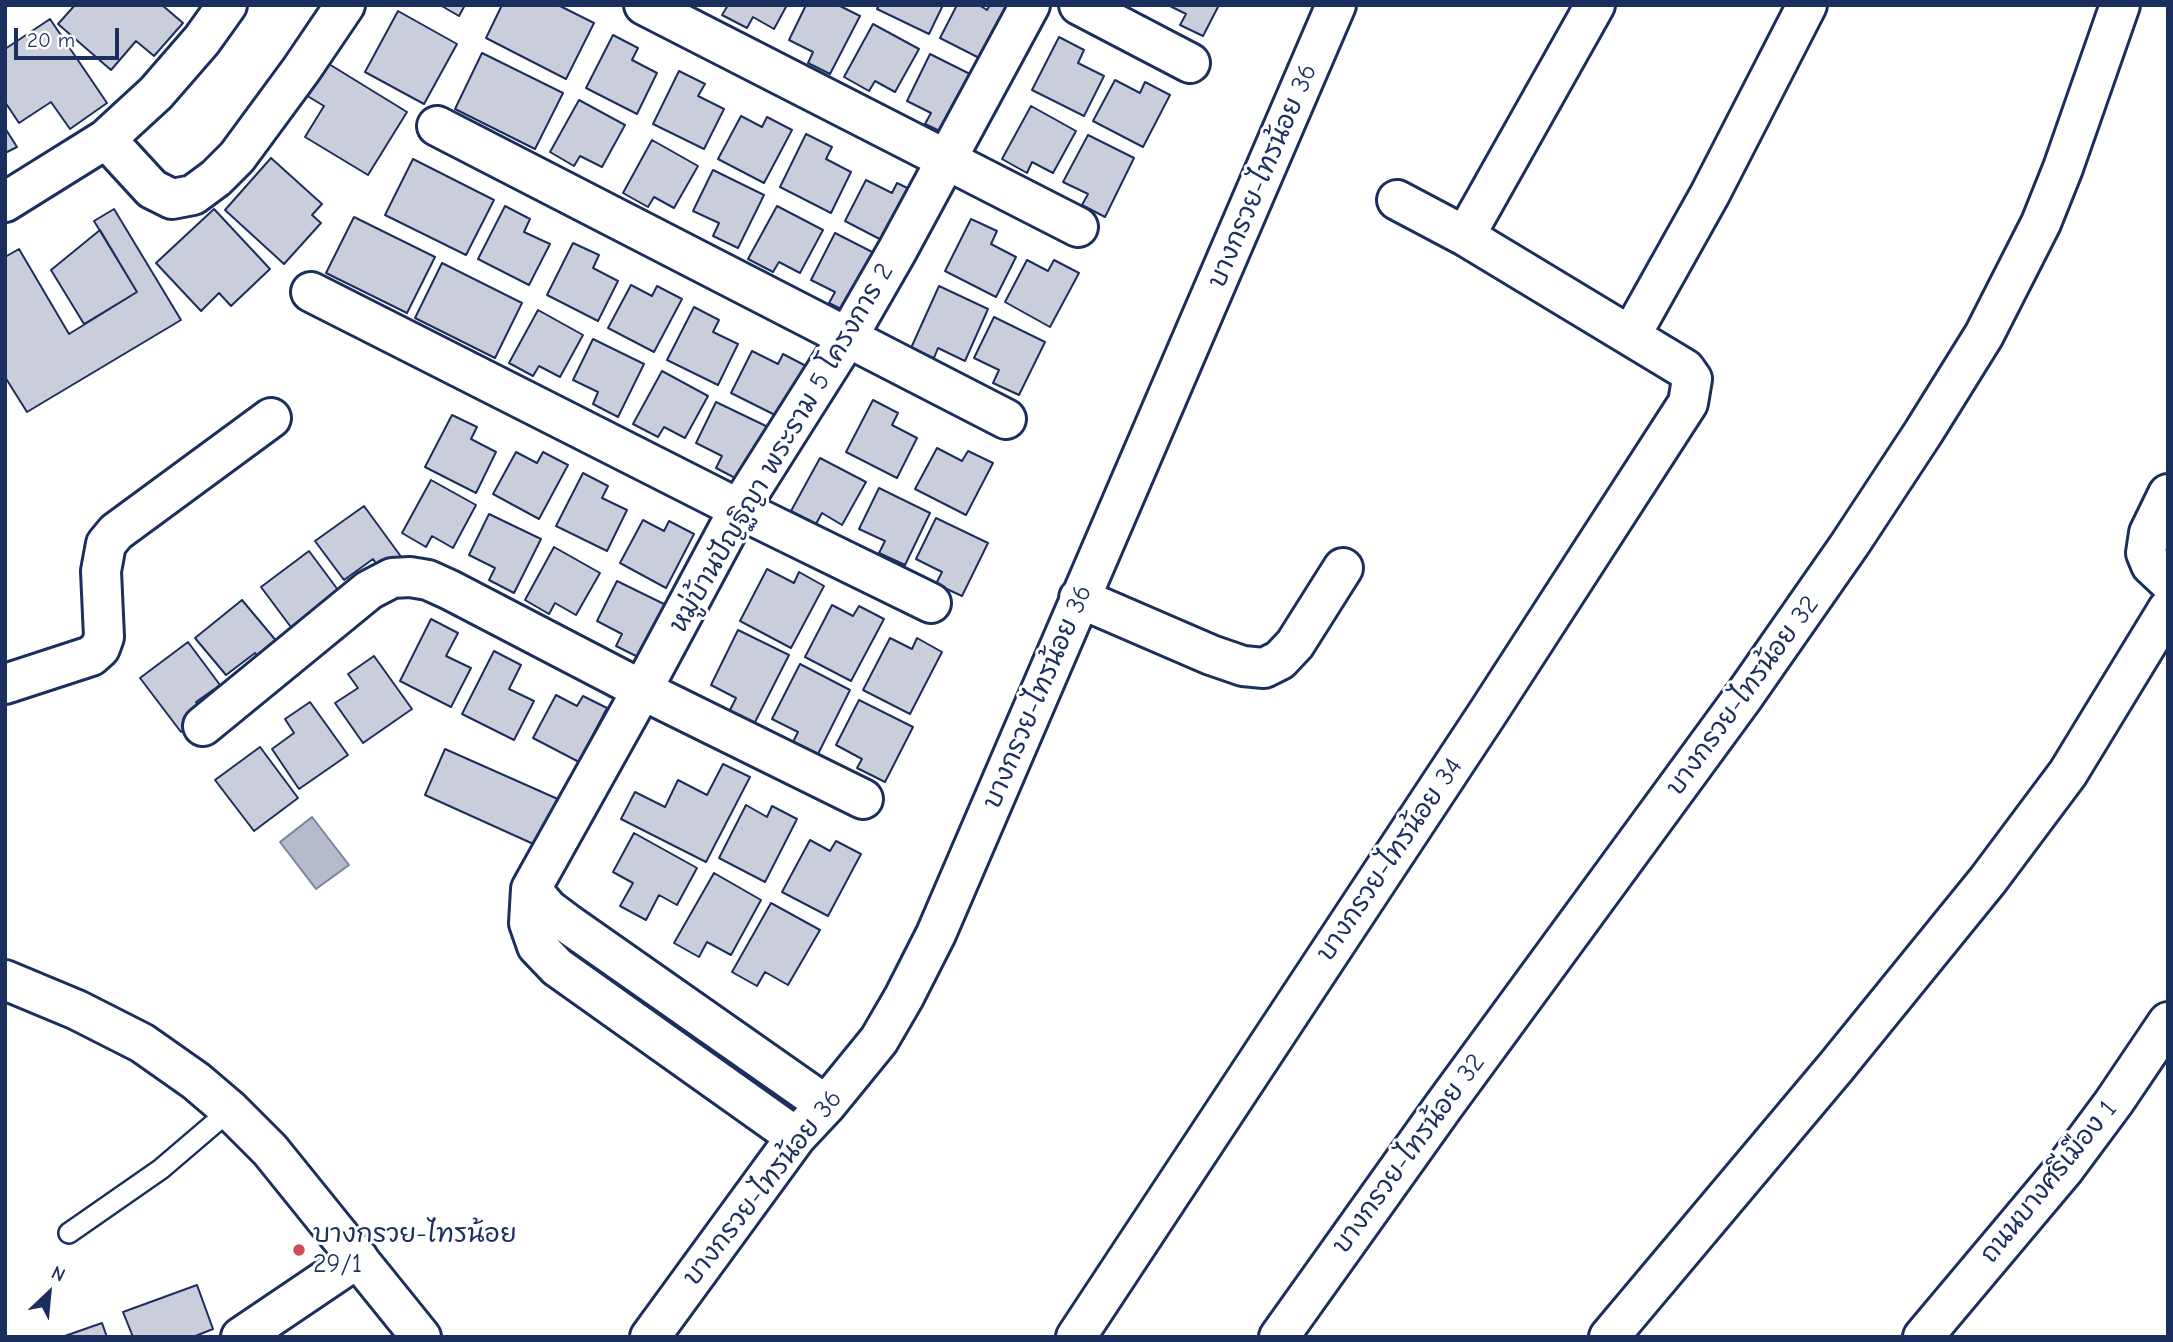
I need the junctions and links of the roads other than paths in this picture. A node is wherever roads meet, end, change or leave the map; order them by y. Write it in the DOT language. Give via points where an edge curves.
graph roads {
  1 [pos="227,5"];
  2 [pos="345,5"];
  3 [pos="644,5"];
  4 [pos="1030,5"];
  5 [pos="1079,5"];
  6 [pos="1336,5"];
  7 [pos="1595,5"];
  8 [pos="1807,5"];
  9 [pos="2120,5"];
  10 [pos="1190,63"];
  11 [pos="437,126"];
  12 [pos="106,139"];
  13 [pos="948,161"];
  14 [pos="1397,200"];
  15 [pos="5,202"];
  16 [pos="1078,227"];
  17 [pos="1465,236"];
  18 [pos="311,292"];
  19 [pos="1632,335"];
  20 [pos="847,338"];
  21 [pos="271,418"];
  22 [pos="1006,419"];
  23 [pos="2168,495"];
  24 [pos="740,509"];
  25 [pos="1343,568"];
  26 [pos="2168,581"];
  27 [pos="1079,598"];
  28 [pos="931,603"];
  29 [pos="2168,609"];
  30 [pos="5,684"];
  31 [pos="642,690"];
  32 [pos="203,726"];
  33 [pos="863,799"];
  34 [pos="531,889"];
  35 [pos="5,980"];
  36 [pos="2168,1022"];
  37 [pos="827,1105"];
  38 [pos="230,1110"];
  39 [pos="796,1137"];
  40 [pos="69,1233"];
  41 [pos="358,1258"];
  42 [pos="242,1337"];
  43 [pos="421,1337"];
  44 [pos="650,1337"];
  45 [pos="1076,1337"];
  46 [pos="1279,1337"];
  47 [pos="1609,1337"];
  48 [pos="1923,1337"];
  1 -- 12 [label="street" via="156,93"];
  2 -- 12 [label="street" via="237,157 193,195 172,199 152,189"];
  3 -- 13 [label="street"];
  4 -- 13 [label="street, หมู่บ้านปัญฐิญา พระราม 5 โครงการ 2"];
  5 -- 10 [label="street"];
  6 -- 27 [label="street, บางกรวย-ไทรน้อย 36"];
  7 -- 17 [label="street"];
  8 -- 19 [label="street"];
  9 -- 46 [label="street, บางกรวย-ไทรน้อย 32" via="2041,223 1984,335 1923,433 1744,696"];
  11 -- 20 [label="street"];
  12 -- 15 [label="street"];
  13 -- 16 [label="street"];
  13 -- 20 [label="street, หมู่บ้านปัญฐิญา พระราม 5 โครงการ 2"];
  14 -- 17 [label="street"];
  17 -- 19 [label="street"];
  18 -- 24 [label="street"];
  19 -- 45 [label="street, บางกรวย-ไทรน้อย 34" via="1685,369 1692,379 1688,403"];
  20 -- 22 [label="street"];
  20 -- 24 [label="street, หมู่บ้านปัญฐิญา พระราม 5 โครงการ 2"];
  21 -- 30 [label="street" via="106,544 100,648 91,656"];
  23 -- 26 [label="street" via="2149,533 2146,553"];
  24 -- 28 [label="street"];
  24 -- 31 [label="street, หมู่บ้านปัญฐิญา พระราม 5 โครงการ 2"];
  25 -- 27 [label="street" via="1295,644 1264,668 1211,655"];
  27 -- 37 [label="street, บางกรวย-ไทรน้อย 36" via="909,986 879,1040"];
  29 -- 47 [label="street" via="2068,774 1988,880"];
  31 -- 32 [label="street" via="428,580 392,578 369,590"];
  31 -- 33 [label="street"];
  31 -- 34 [label="street, หมู่บ้านปัญฐิญา พระราม 5 โครงการ 2"];
  34 -- 37 [label="street" via="558,917"];
  34 -- 39 [label="street" via="529,923 537,946 557,967"];
  35 -- 38 [label="street" via="142,1044"];
  36 -- 48 [label="street, ถนนบางศรีเมือง 1" via="2065,1168"];
  37 -- 39 [label="street, บางกรวย-ไทรน้อย 36"];
  38 -- 40 [label="lane" via="161,1169"];
  38 -- 41 [label="street" via="270,1150"];
  39 -- 44 [label="street, บางกรวย-ไทรน้อย 36"];
  41 -- 42 [label="street"];
  41 -- 43 [label="street"];
}
